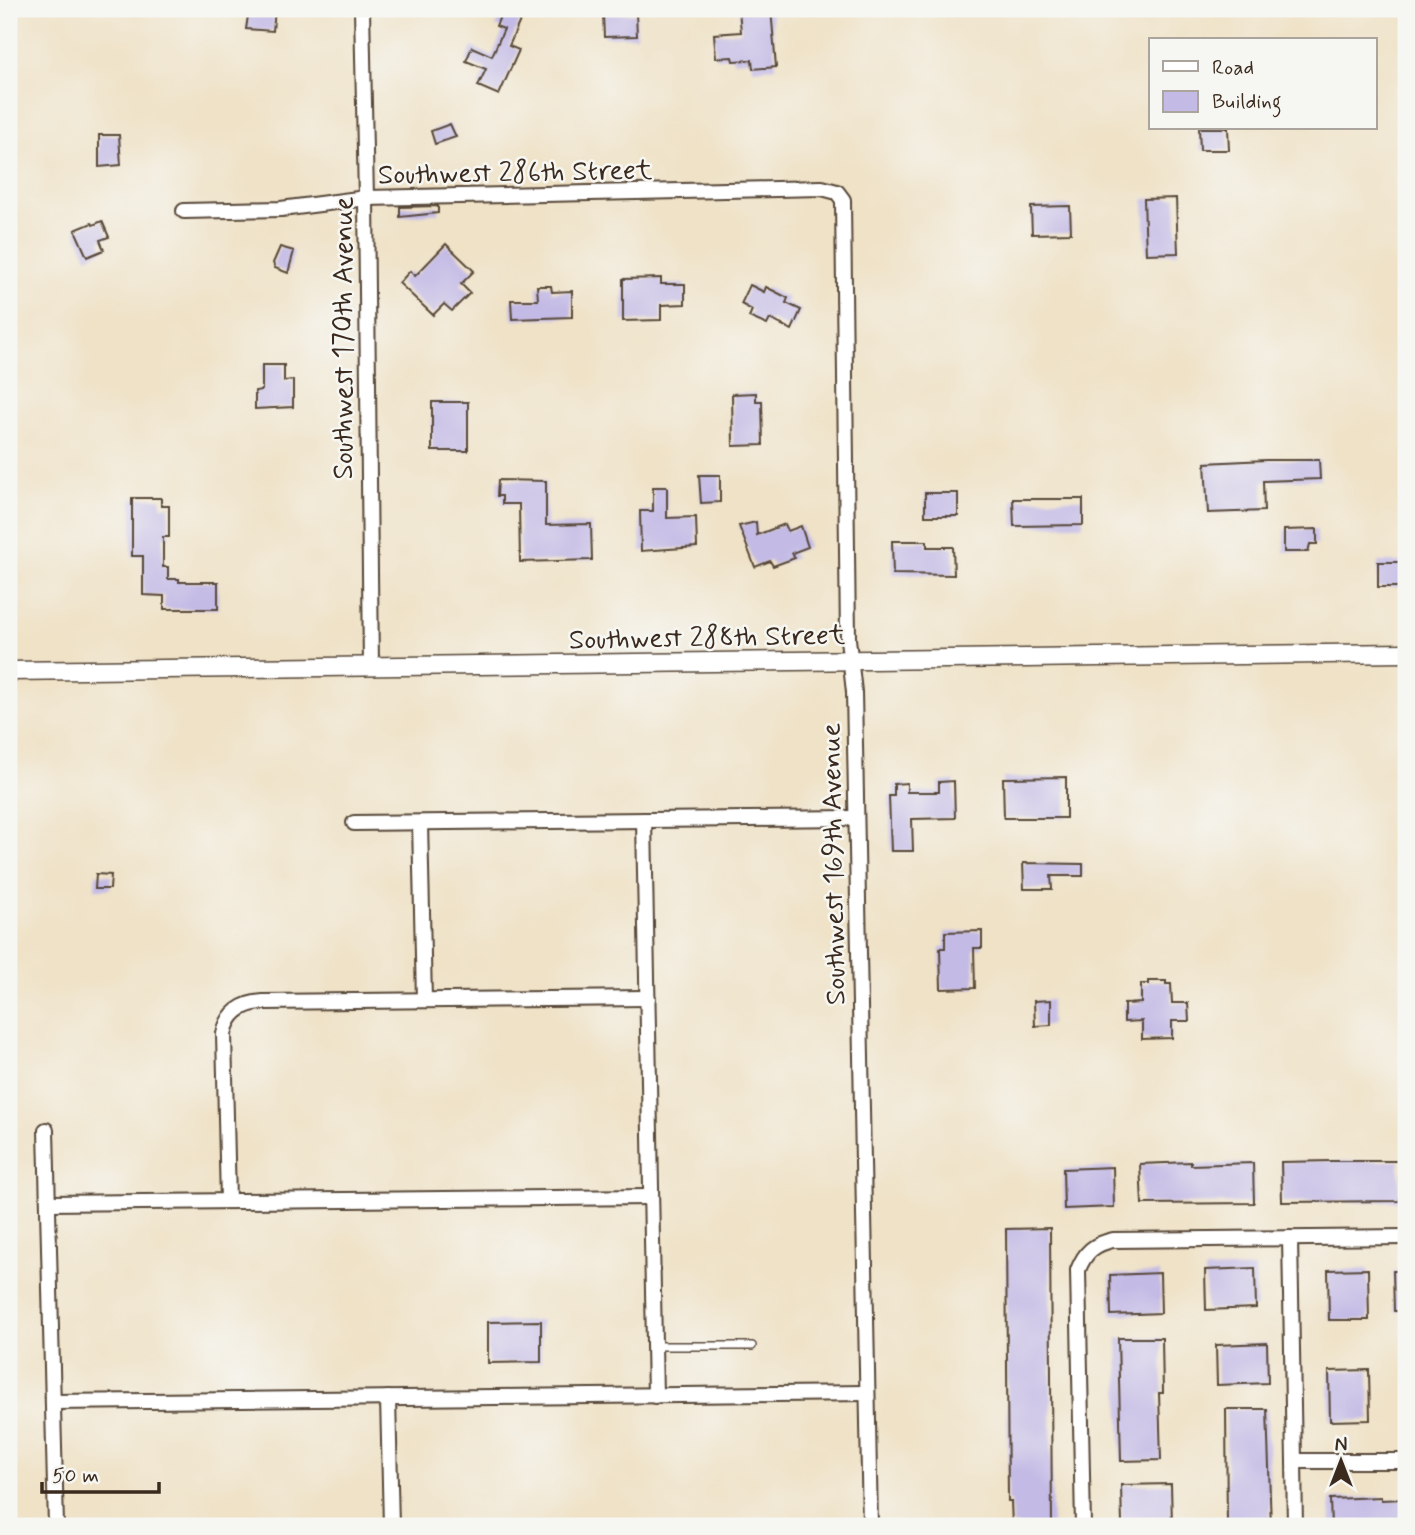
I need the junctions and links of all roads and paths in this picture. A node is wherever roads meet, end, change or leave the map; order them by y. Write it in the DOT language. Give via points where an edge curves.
graph roads {
  1 [pos="362,9"];
  2 [pos="366,198"];
  3 [pos="844,200"];
  4 [pos="184,211"];
  5 [pos="1406,653"];
  6 [pos="850,660"];
  7 [pos="371,666"];
  8 [pos="9,671"];
  9 [pos="856,818"];
  10 [pos="644,820"];
  11 [pos="420,823"];
  12 [pos="354,824"];
  13 [pos="648,998"];
  14 [pos="424,1000"];
  15 [pos="46,1130"];
  16 [pos="650,1197"];
  17 [pos="228,1201"];
  18 [pos="48,1203"];
  19 [pos="1406,1237"];
  20 [pos="1290,1238"];
  21 [pos="653,1346"];
  22 [pos="752,1346"];
  23 [pos="867,1393"];
  24 [pos="655,1396"];
  25 [pos="388,1398"];
  26 [pos="53,1402"];
  27 [pos="1294,1461"];
  28 [pos="1406,1461"];
  29 [pos="56,1526"];
  30 [pos="390,1526"];
  31 [pos="870,1526"];
  32 [pos="1083,1526"];
  33 [pos="1296,1526"];
  1 -- 2 [label="street, Southwest 170th Avenue"];
  2 -- 3 [label="street, Southwest 286th Street" via="822,188 837,192"];
  2 -- 4 [label="street, Southwest 286th Street" via="281,209"];
  2 -- 7 [label="street, Southwest 170th Avenue"];
  3 -- 6 [label="street, Southwest 169th Avenue"];
  5 -- 6 [label="street, Southwest 288th Street"];
  6 -- 7 [label="street, Southwest 288th Street"];
  6 -- 9 [label="street, Southwest 169th Avenue"];
  7 -- 8 [label="street, Southwest 288th Street"];
  9 -- 10 [label="street"];
  9 -- 23 [label="street, Southwest 169th Avenue"];
  10 -- 11 [label="street"];
  10 -- 13 [label="street"];
  11 -- 12 [label="street"];
  11 -- 14 [label="street"];
  13 -- 14 [label="street"];
  13 -- 16 [label="street"];
  14 -- 17 [label="street" via="257,1002 235,1012 224,1038"];
  15 -- 18 [label="street"];
  16 -- 17 [label="street"];
  16 -- 21 [label="street"];
  17 -- 18 [label="street"];
  18 -- 26 [label="street"];
  19 -- 20 [label="street"];
  20 -- 27 [label="street"];
  20 -- 32 [label="street" via="1113,1240 1099,1243 1082,1258 1078,1270"];
  21 -- 22 [label="lane"];
  21 -- 24 [label="street"];
  23 -- 24 [label="street"];
  23 -- 31 [label="street, Southwest 169th Avenue"];
  24 -- 25 [label="street"];
  25 -- 26 [label="street"];
  25 -- 30 [label="street"];
  26 -- 29 [label="street"];
  27 -- 28 [label="street"];
  27 -- 33 [label="street"];
}
